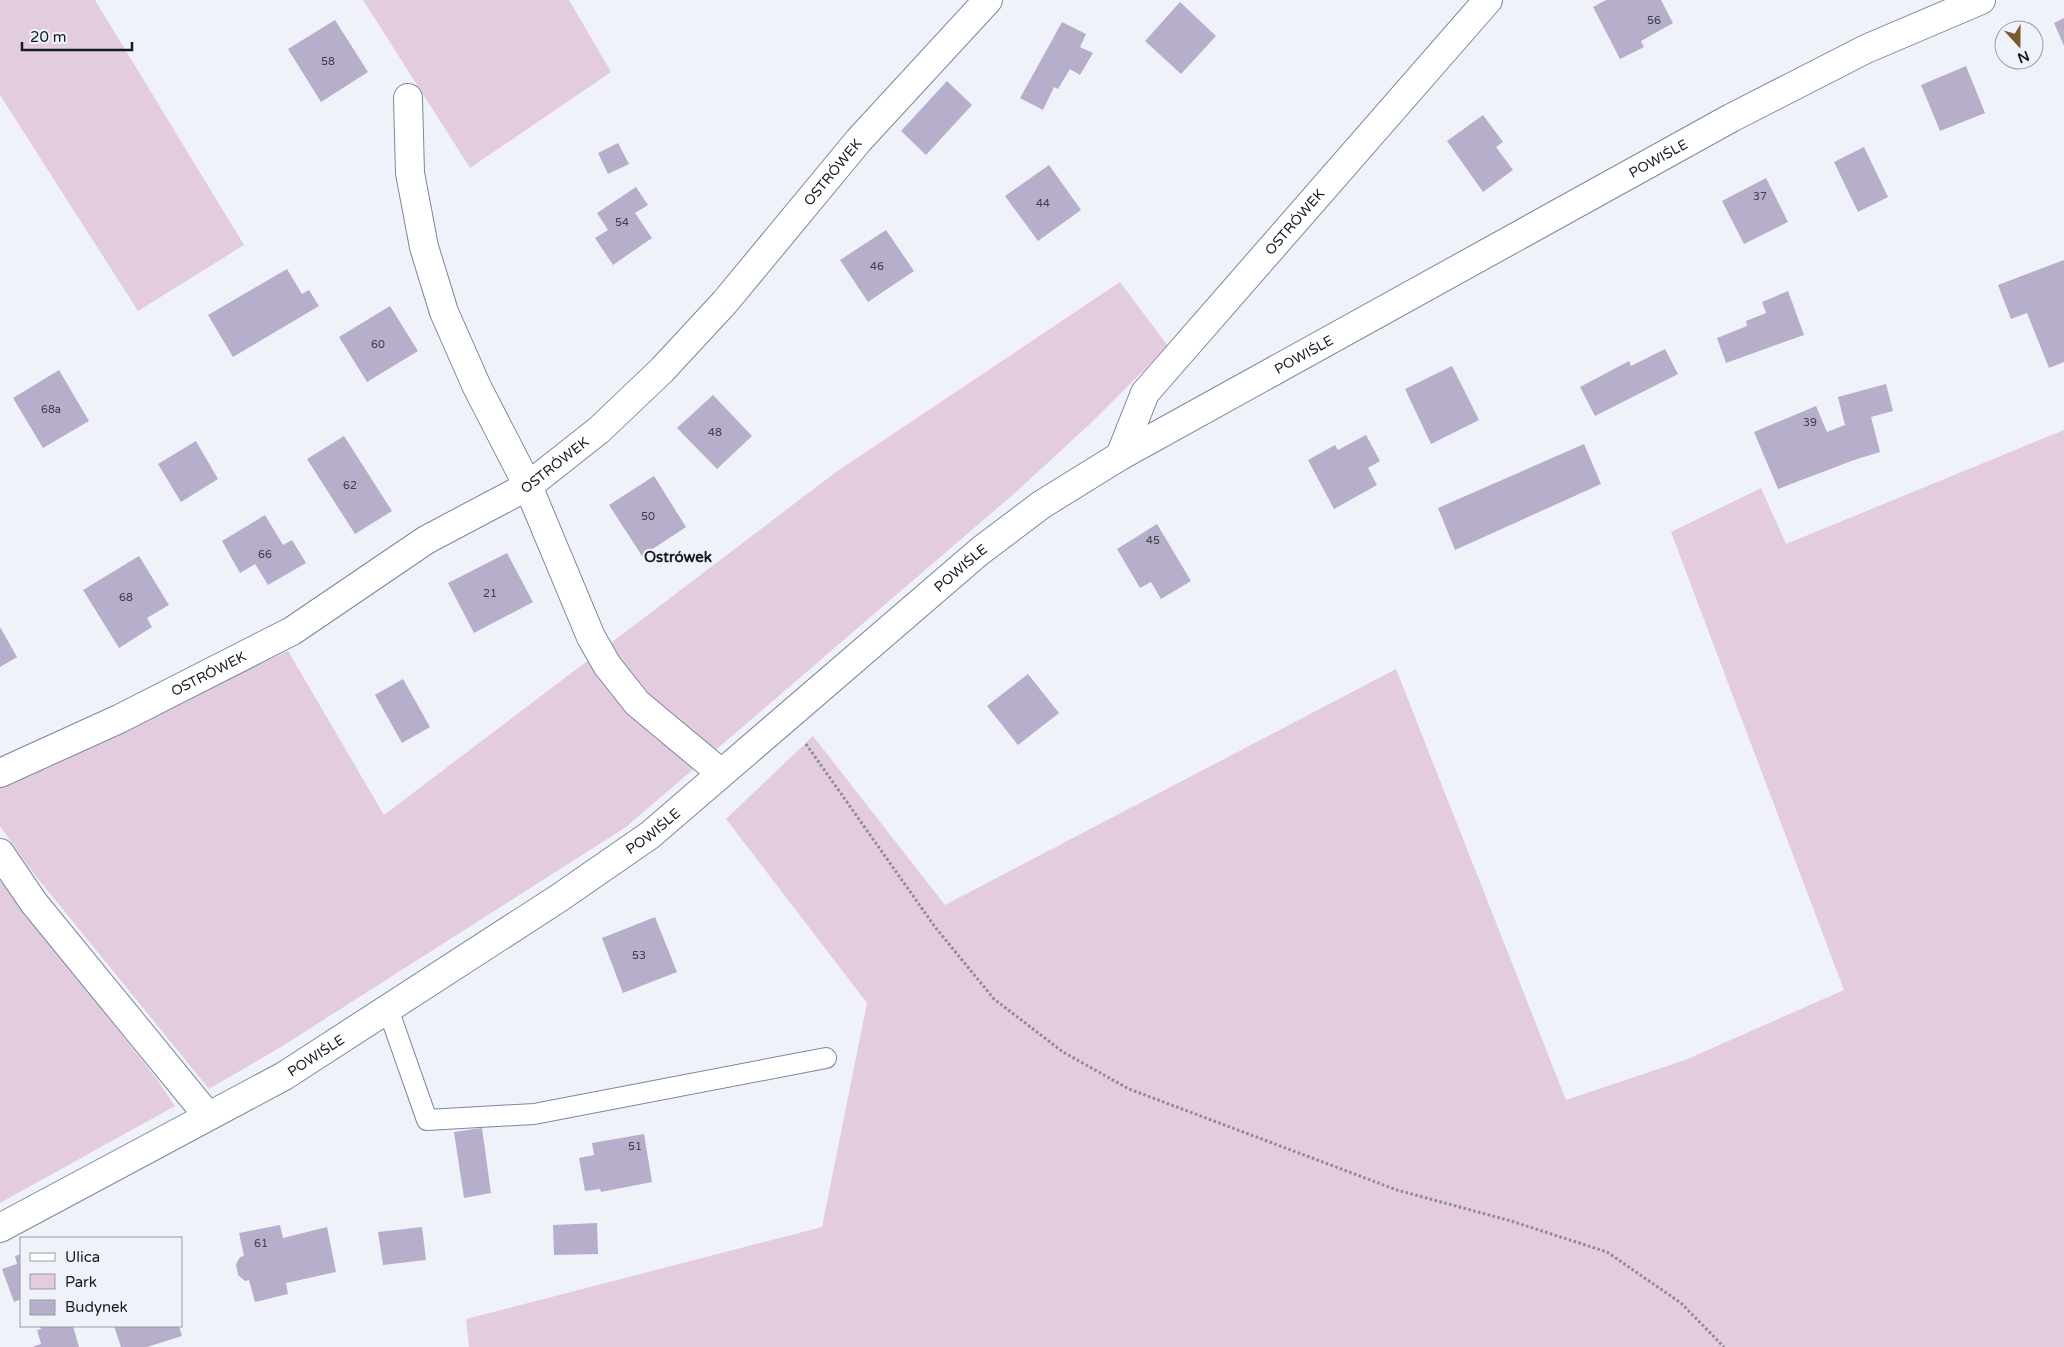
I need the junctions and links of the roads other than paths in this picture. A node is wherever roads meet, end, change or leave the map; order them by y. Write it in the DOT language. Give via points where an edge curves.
graph roads {
  1 [pos="988,0"];
  2 [pos="1488,0"];
  3 [pos="1981,0"];
  4 [pos="408,98"];
  5 [pos="1120,456"];
  6 [pos="528,486"];
  7 [pos="0,773"];
  8 [pos="721,773"];
  9 [pos="0,853"];
  10 [pos="388,1009"];
  11 [pos="826,1058"];
  12 [pos="208,1116"];
  13 [pos="0,1228"];
  1 -- 6 [label="street, OSTRÓWEK" via="859,140 725,302 662,370 599,430"];
  2 -- 5 [label="street, OSTRÓWEK" via="1145,393"];
  3 -- 5 [label="street, POWIŚLE" via="1866,49 1731,118"];
  4 -- 6 [label="street" via="410,172 424,247 444,312"];
  5 -- 8 [label="street, POWIŚLE" via="1041,505 980,551"];
  6 -- 7 [label="street, OSTRÓWEK" via="426,540 292,631 119,719"];
  6 -- 8 [label="street" via="591,637 607,666 637,703"];
  8 -- 10 [label="street, POWIŚLE" via="650,835"];
  9 -- 12 [label="street" via="34,903"];
  10 -- 11 [label="lane" via="427,1120 534,1114"];
  10 -- 12 [label="street, POWIŚLE" via="284,1076"];
  12 -- 13 [label="street, POWIŚLE"];
}
